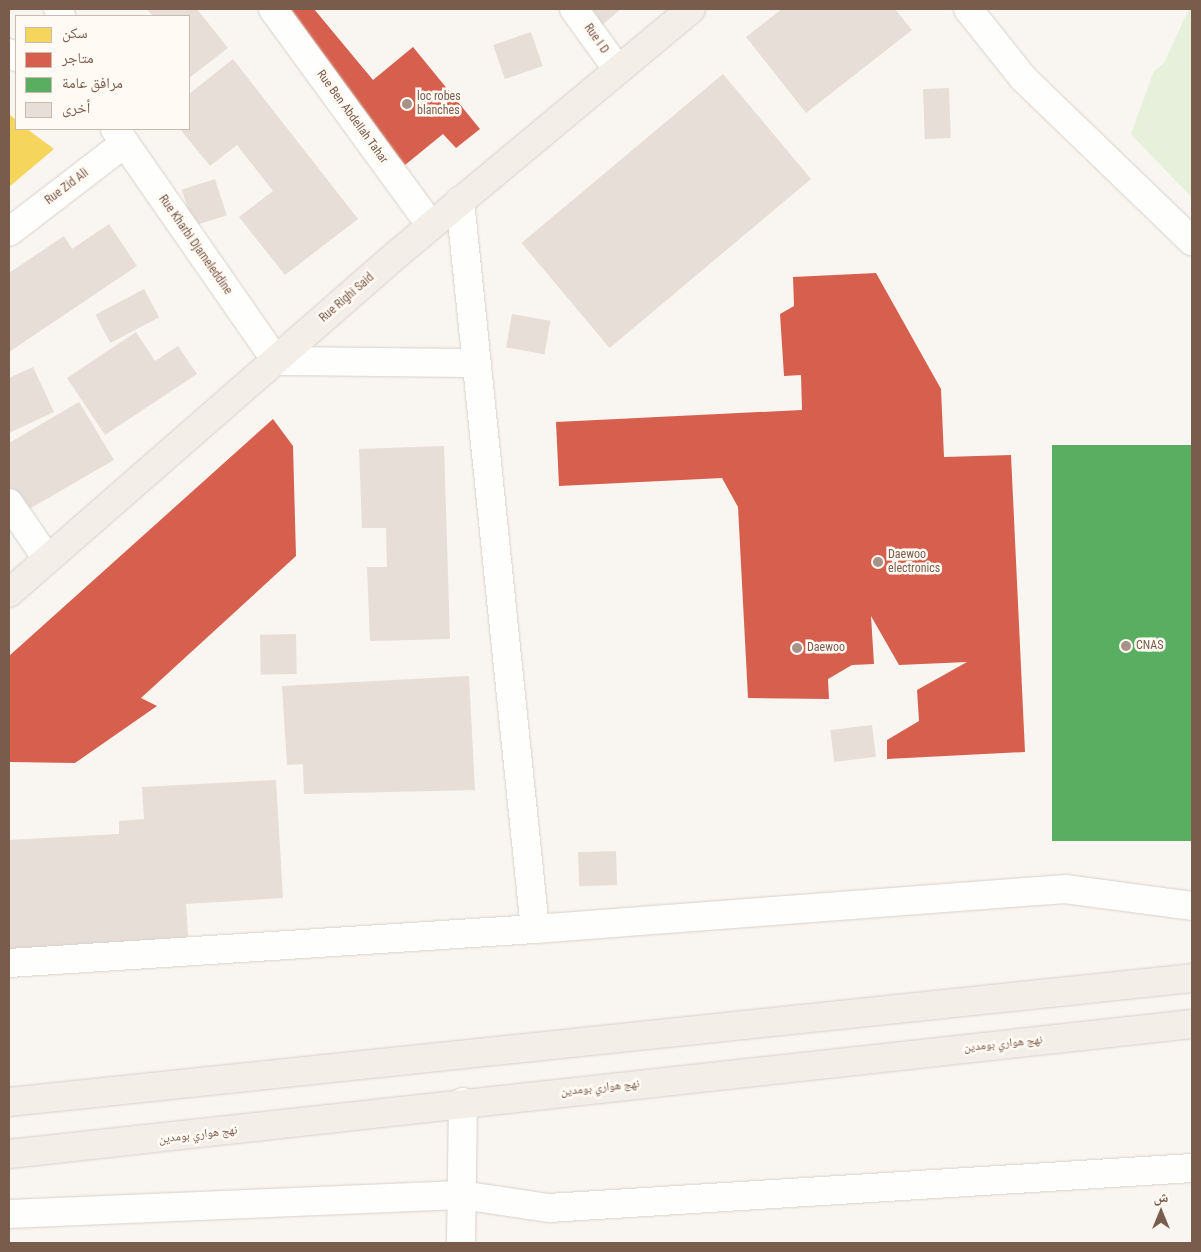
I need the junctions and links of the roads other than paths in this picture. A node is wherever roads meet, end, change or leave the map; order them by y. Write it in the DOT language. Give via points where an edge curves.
graph roads {
  1 [pos="273,9"];
  2 [pos="574,9"];
  3 [pos="691,9"];
  4 [pos="968,9"];
  5 [pos="618,70"];
  6 [pos="120,136"];
  7 [pos="460,202"];
  8 [pos="431,226"];
  9 [pos="9,232"];
  10 [pos="1192,242"];
  11 [pos="276,361"];
  12 [pos="476,362"];
  13 [pos="9,503"];
  14 [pos="47,559"];
  15 [pos="9,593"];
  16 [pos="1192,906"];
  17 [pos="535,929"];
  18 [pos="9,963"];
  19 [pos="1192,978"];
  20 [pos="1192,1024"];
  21 [pos="9,1102"];
  22 [pos="463,1102"];
  23 [pos="9,1154"];
  24 [pos="1192,1168"];
  25 [pos="461,1195"];
  26 [pos="9,1214"];
  27 [pos="461,1243"];
  1 -- 8 [label="street, Rue Ben Abdellah Tahar"];
  2 -- 5 [label="street, Rue I D"];
  3 -- 5 [label="main road, Rue Righi Said"];
  4 -- 10 [label="street" via="1023,78"];
  5 -- 7 [label="main road, Rue Righi Said"];
  6 -- 9 [label="street, Rue Zid Ali"];
  6 -- 11 [label="street, Rue Kharbi Djameleddine"];
  7 -- 8 [label="main road, Rue Righi Said"];
  7 -- 12 [label="street"];
  8 -- 11 [label="main road, Rue Righi Said"];
  11 -- 12 [label="street"];
  11 -- 14 [label="main road, Rue Righi Said"];
  12 -- 17 [label="street"];
  13 -- 14 [label="street"];
  14 -- 15 [label="main road, Rue Righi Said"];
  16 -- 17 [label="street" via="1065,889"];
  17 -- 18 [label="street"];
  19 -- 21 [label="main road"];
  20 -- 22 [label="main road, نهج هواري بومدين"];
  22 -- 23 [label="main road, نهج هواري بومدين" via="176,1138"];
  22 -- 25 [label="street"];
  24 -- 25 [label="street" via="549,1208"];
  25 -- 26 [label="street"];
  25 -- 27 [label="street"];
}
